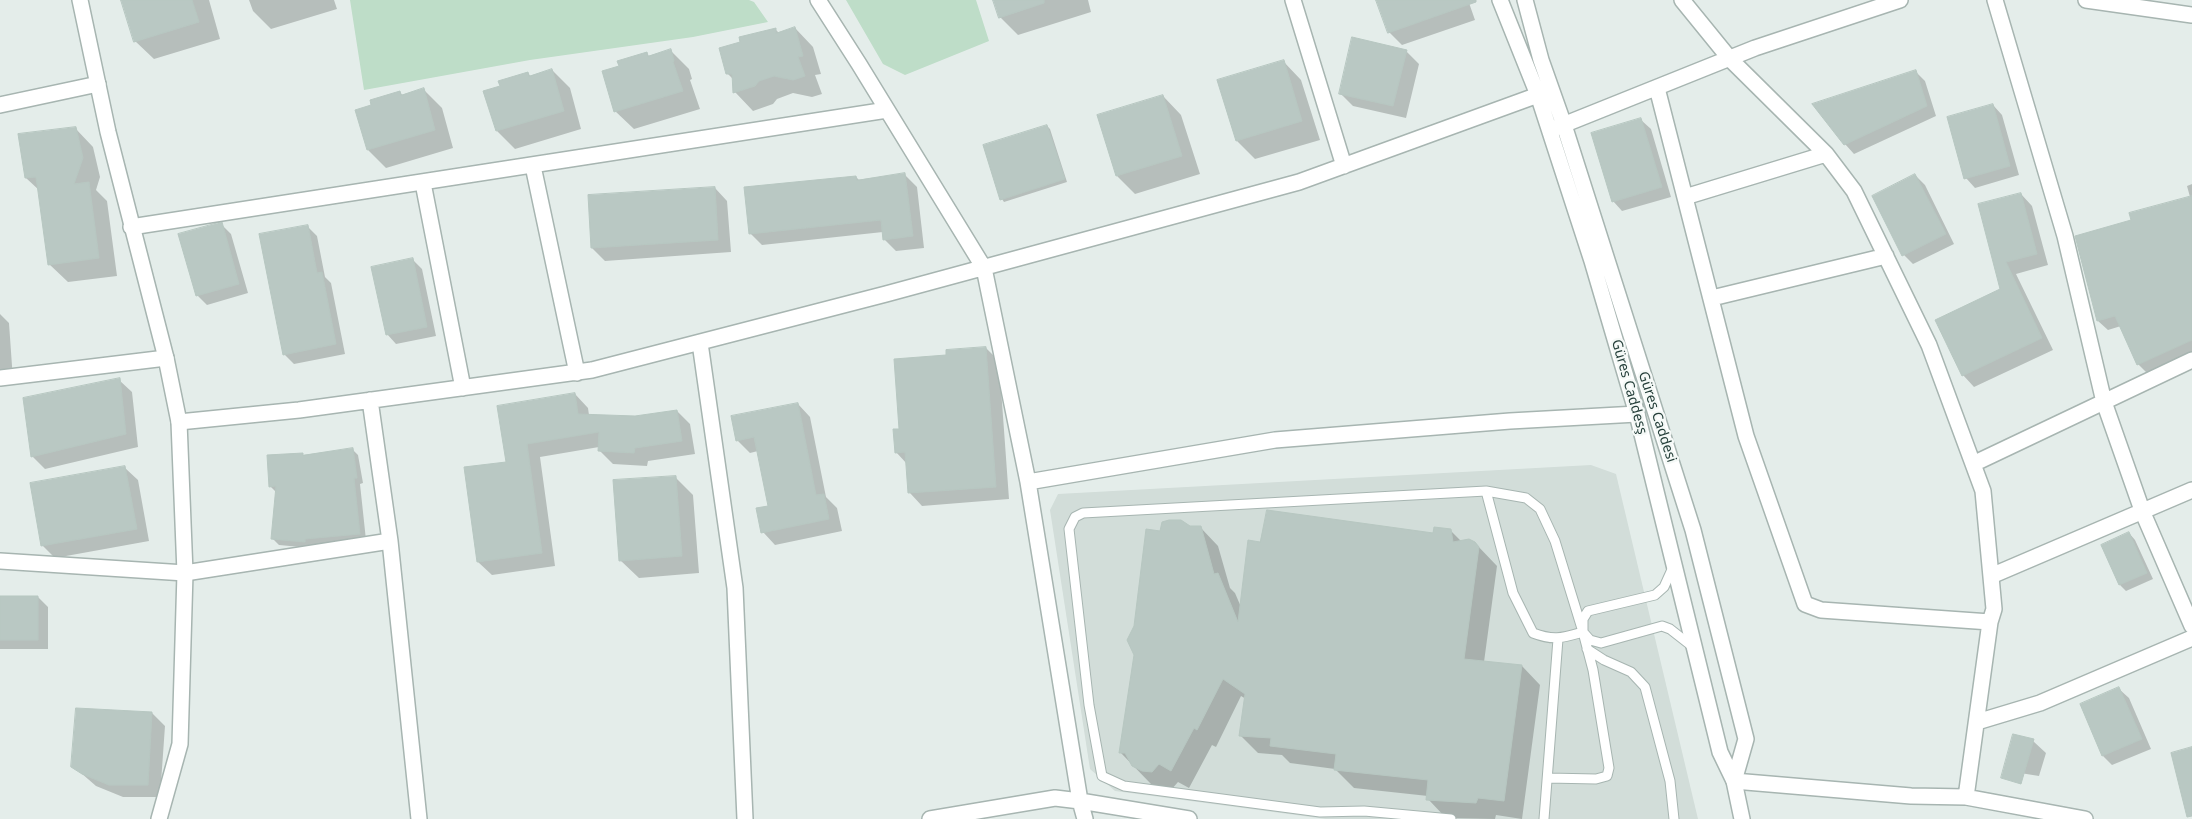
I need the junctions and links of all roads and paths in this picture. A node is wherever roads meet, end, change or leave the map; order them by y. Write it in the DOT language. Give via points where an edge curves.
graph roads {
  1 [pos="80,0"];
  2 [pos="818,0"];
  3 [pos="1293,0"];
  4 [pos="1500,0"];
  5 [pos="1524,0"];
  6 [pos="1682,0"];
  7 [pos="1900,0"];
  8 [pos="1995,0"];
  9 [pos="2086,0"];
  10 [pos="2192,15"];
  11 [pos="1730,59"];
  12 [pos="98,84"];
  13 [pos="1657,88"];
  14 [pos="1538,95"];
  15 [pos="0,105"];
  16 [pos="887,110"];
  17 [pos="1557,128"];
  18 [pos="1826,154"];
  19 [pos="533,166"];
  20 [pos="1344,166"];
  21 [pos="423,183"];
  22 [pos="1685,197"];
  23 [pos="131,228"];
  24 [pos="1886,256"];
  25 [pos="984,268"];
  26 [pos="1712,298"];
  27 [pos="700,343"];
  28 [pos="166,358"];
  29 [pos="2192,360"];
  30 [pos="577,372"];
  31 [pos="0,378"];
  32 [pos="463,388"];
  33 [pos="370,400"];
  34 [pos="2104,402"];
  35 [pos="1637,414"];
  36 [pos="179,422"];
  37 [pos="1973,464"];
  38 [pos="1028,482"];
  39 [pos="2192,490"];
  40 [pos="1486,491"];
  41 [pos="2143,513"];
  42 [pos="390,541"];
  43 [pos="0,561"];
  44 [pos="1674,565"];
  45 [pos="185,573"];
  46 [pos="1991,576"];
  47 [pos="1990,622"];
  48 [pos="2192,626"];
  49 [pos="1583,632"];
  50 [pos="2192,638"];
  51 [pos="1558,639"];
  52 [pos="1693,647"];
  53 [pos="1587,649"];
  54 [pos="1977,722"];
  55 [pos="1548,778"];
  56 [pos="1734,781"];
  57 [pos="1966,797"];
  58 [pos="1080,801"];
  59 [pos="159,819"];
  60 [pos="419,819"];
  61 [pos="745,819"];
  62 [pos="930,819"];
  63 [pos="1085,819"];
  64 [pos="1189,819"];
  65 [pos="1451,819"];
  66 [pos="1544,819"];
  67 [pos="1674,819"];
  68 [pos="1742,819"];
  69 [pos="2085,819"];
  1 -- 12 [label="street"];
  2 -- 16 [label="street"];
  3 -- 20 [label="street"];
  4 -- 14 [label="street, Güres Caddesş"];
  5 -- 17 [label="street, Güres Caddesi"];
  6 -- 11 [label="street"];
  7 -- 11 [label="street"];
  8 -- 34 [label="street" via="2065,236"];
  9 -- 10 [label="street"];
  11 -- 13 [label="street"];
  11 -- 18 [label="street"];
  12 -- 15 [label="street"];
  12 -- 23 [label="street"];
  13 -- 17 [label="street"];
  13 -- 22 [label="street"];
  14 -- 17 [label="street, Güres Caddesş"];
  14 -- 20 [label="street"];
  16 -- 19 [label="street"];
  16 -- 25 [label="street"];
  17 -- 35 [label="street, Güres Caddesş"];
  17 -- 56 [label="street, Güres Caddesi" via="1695,540 1746,739"];
  18 -- 22 [label="street"];
  18 -- 24 [label="street" via="1854,191"];
  19 -- 21 [label="street"];
  19 -- 30 [label="street"];
  20 -- 25 [label="street" via="1299,182"];
  21 -- 23 [label="street"];
  21 -- 32 [label="street"];
  22 -- 26 [label="street"];
  23 -- 28 [label="street"];
  24 -- 26 [label="street"];
  24 -- 37 [label="street" via="1929,345"];
  25 -- 27 [label="street"];
  25 -- 38 [label="street"];
  26 -- 47 [label="street" via="1746,436 1805,604 1821,610"];
  27 -- 30 [label="street"];
  27 -- 61 [label="street" via="735,588"];
  28 -- 31 [label="street"];
  28 -- 36 [label="street"];
  29 -- 34 [label="street"];
  30 -- 32 [label="street"];
  32 -- 33 [label="street"];
  33 -- 36 [label="street"];
  33 -- 42 [label="street"];
  34 -- 37 [label="street"];
  34 -- 41 [label="street"];
  35 -- 38 [label="street" via="1275,440"];
  35 -- 44 [label="street, Güres Caddesş"];
  36 -- 45 [label="street"];
  37 -- 46 [label="street" via="1983,491"];
  38 -- 58 [label="street"];
  39 -- 41 [label="street"];
  40 -- 49 [label="lane" via="1526,498 1540,509 1555,541"];
  40 -- 51 [label="lane" via="1513,593 1525,619 1533,633"];
  40 -- 65 [label="lane" via="1083,513 1075,517 1069,529 1089,706 1102,776 1124,786 1311,811 1364,811"];
  41 -- 46 [label="street"];
  41 -- 48 [label="street"];
  42 -- 45 [label="street"];
  42 -- 60 [label="street"];
  43 -- 45 [label="street"];
  44 -- 49 [label="lane" via="1664,587 1655,595 1588,611 1583,619"];
  44 -- 52 [label="street, Güres Caddesş"];
  45 -- 59 [label="street" via="180,744"];
  46 -- 47 [label="street" via="1994,609"];
  47 -- 54 [label="street"];
  49 -- 51 [label="lane"];
  49 -- 52 [label="lane" via="1590,640 1601,643 1662,626"];
  49 -- 53 [label="lane"];
  50 -- 54 [label="street" via="2040,703"];
  51 -- 55 [label="lane"];
  52 -- 56 [label="street, Güres Caddesş" via="1720,752"];
  53 -- 55 [label="lane" via="1609,768 1607,776 1596,779"];
  53 -- 67 [label="lane" via="1631,672 1646,687 1670,781"];
  54 -- 57 [label="street"];
  55 -- 66 [label="lane"];
  56 -- 57 [label="street" via="1911,796"];
  56 -- 68 [label="street"];
  57 -- 69 [label="street"];
  58 -- 62 [label="street" via="1055,798"];
  58 -- 63 [label="street"];
  58 -- 64 [label="street"];
}
